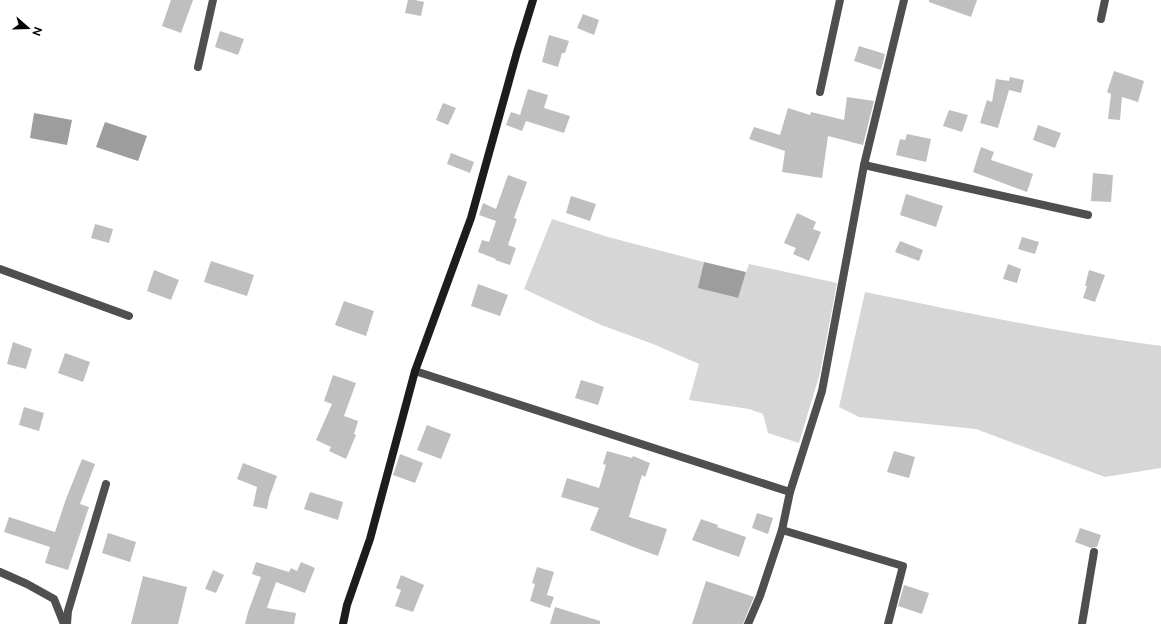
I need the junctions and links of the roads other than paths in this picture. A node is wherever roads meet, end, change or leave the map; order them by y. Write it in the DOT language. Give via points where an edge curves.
graph roads {
  1 [pos="213,0"];
  2 [pos="533,0"];
  3 [pos="840,0"];
  4 [pos="904,0"];
  5 [pos="1105,0"];
  6 [pos="1101,20"];
  7 [pos="198,67"];
  8 [pos="820,92"];
  9 [pos="864,165"];
  10 [pos="1088,215"];
  11 [pos="0,269"];
  12 [pos="129,316"];
  13 [pos="415,371"];
  14 [pos="106,484"];
  15 [pos="790,492"];
  16 [pos="782,530"];
  17 [pos="1094,552"];
  18 [pos="0,572"];
  19 [pos="66,624"];
  20 [pos="343,624"];
  21 [pos="748,624"];
  22 [pos="888,624"];
  23 [pos="1082,624"];
  1 -- 7 [label="street"];
  2 -- 13 [label="street" via="471,218"];
  3 -- 8 [label="street"];
  4 -- 9 [label="street"];
  5 -- 6 [label="street"];
  9 -- 10 [label="street"];
  9 -- 15 [label="street" via="822,391"];
  11 -- 12 [label="street"];
  13 -- 15 [label="street"];
  13 -- 20 [label="street" via="370,539"];
  14 -- 19 [label="street"];
  15 -- 16 [label="street"];
  16 -- 21 [label="street"];
  16 -- 22 [label="street" via="903,566"];
  17 -- 23 [label="street"];
  18 -- 19 [label="street" via="54,598"];
}
